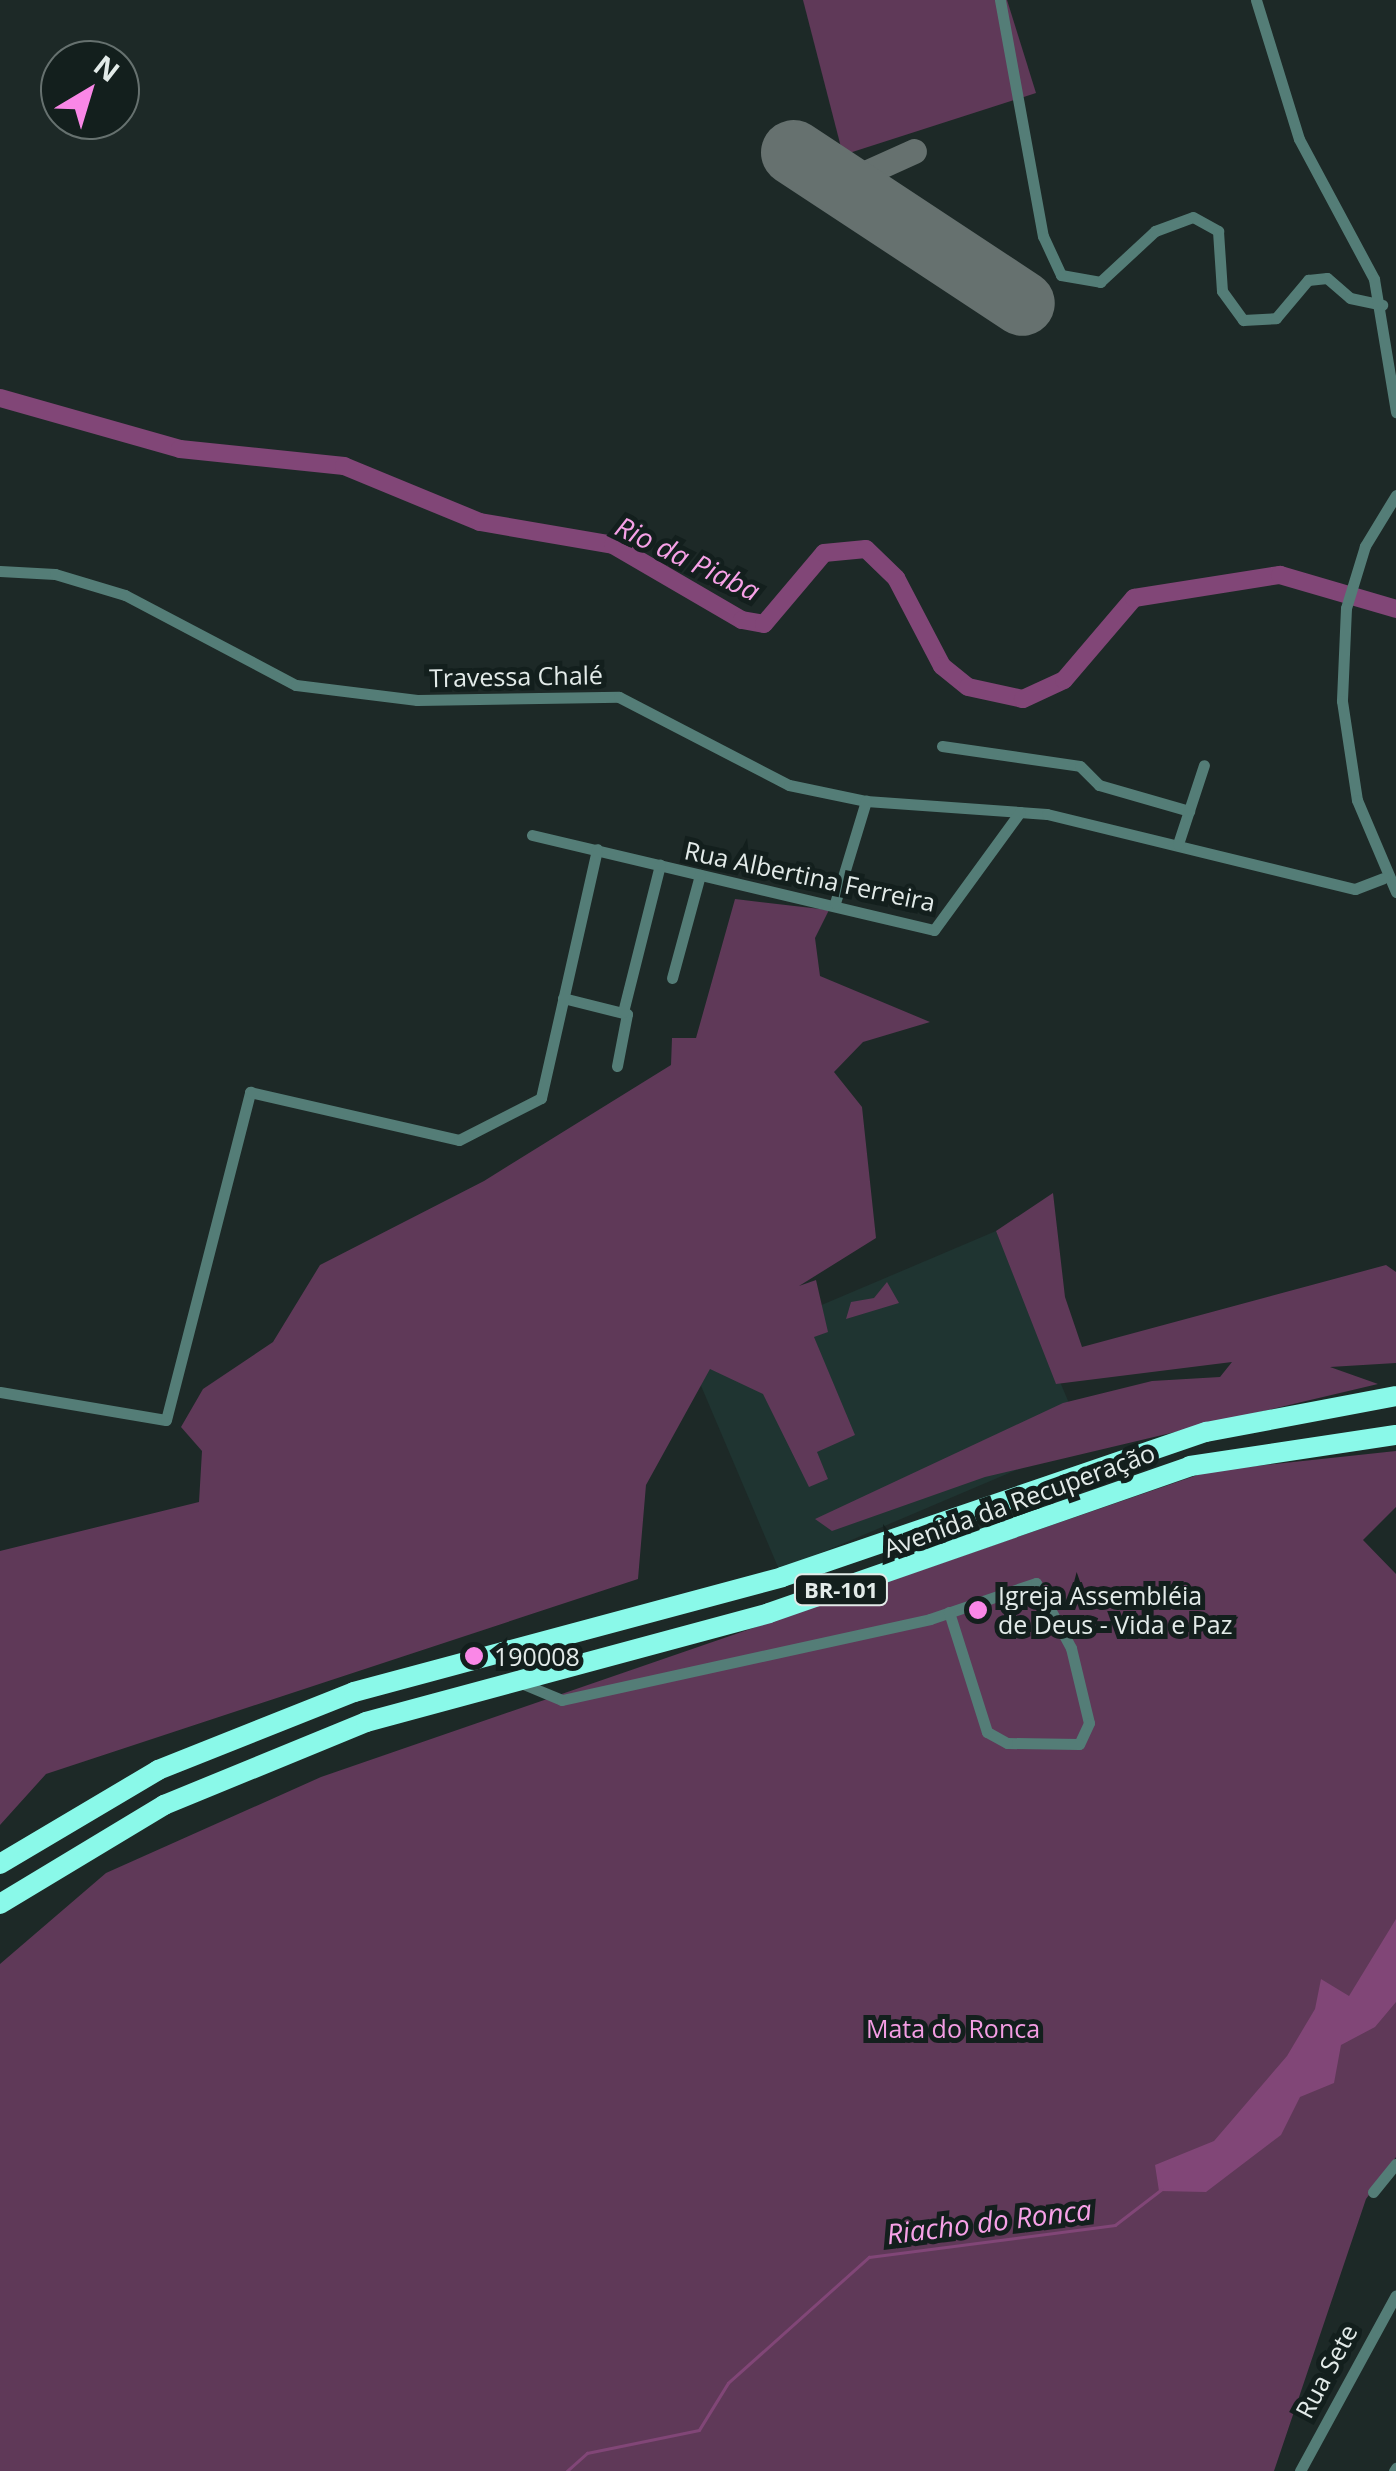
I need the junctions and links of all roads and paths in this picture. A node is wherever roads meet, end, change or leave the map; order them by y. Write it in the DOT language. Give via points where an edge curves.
graph roads {
  1 [pos="1000,0"];
  2 [pos="1256,0"];
  3 [pos="1382,305"];
  4 [pos="1396,412"];
  5 [pos="1396,496"];
  6 [pos="0,571"];
  7 [pos="942,746"];
  8 [pos="1204,765"];
  9 [pos="866,800"];
  10 [pos="1189,811"];
  11 [pos="1020,812"];
  12 [pos="532,834"];
  13 [pos="1178,844"];
  14 [pos="597,849"];
  15 [pos="660,865"];
  16 [pos="700,876"];
  17 [pos="1384,878"];
  18 [pos="1396,892"];
  19 [pos="836,903"];
  20 [pos="672,978"];
  21 [pos="562,998"];
  22 [pos="625,1013"];
  23 [pos="617,1066"];
  24 [pos="0,1392"];
  25 [pos="1389,1400"];
  26 [pos="1396,1435"];
  27 [pos="949,1612"];
  28 [pos="517,1681"];
  29 [pos="0,1864"];
  30 [pos="0,1904"];
  31 [pos="1396,2164"];
  32 [pos="1372,2192"];
  33 [pos="1396,2297"];
  34 [pos="1300,2471"];
  1 -- 3 [label="street" via="1044,236 1061,275 1100,282 1155,231 1193,216 1218,231 1222,292 1243,320 1276,318 1308,280 1327,278 1350,298"];
  2 -- 3 [label="street" via="1299,139"];
  3 -- 4 [label="street"];
  5 -- 17 [label="street" via="1346,608 1344,740"];
  6 -- 9 [label="street, Travessa Chalé" via="55,574 124,595 296,685 417,700 619,697 763,777"];
  7 -- 10 [label="street" via="1080,766 1099,785"];
  8 -- 10 [label="street"];
  9 -- 11 [label="street, Travessa Chalé"];
  9 -- 19 [label="street"];
  10 -- 13 [label="street"];
  11 -- 13 [label="street, Travessa Chalé"];
  11 -- 19 [label="street, Rua Albertina Ferreira" via="938,930"];
  12 -- 14 [label="street, Rua Albertina Ferreira"];
  13 -- 17 [label="street, Travessa Chalé" via="1356,889"];
  14 -- 15 [label="street, Rua Albertina Ferreira"];
  14 -- 21 [label="street"];
  15 -- 16 [label="street, Rua Albertina Ferreira"];
  15 -- 22 [label="street"];
  16 -- 19 [label="street, Rua Albertina Ferreira"];
  16 -- 20 [label="street"];
  17 -- 18 [label="street"];
  21 -- 22 [label="street"];
  21 -- 24 [label="street" via="540,1098 500,1110 458,1140 265,1094 244,1099 166,1420"];
  22 -- 23 [label="street"];
  25 -- 29 [label="highway, BR-101" via="1206,1432 782,1577 340,1697 144,1777"];
  26 -- 28 [label="highway, Avenida da Recuperação / BR-101" via="1190,1466 769,1613"];
  27 -- 27 [label="street" via="1036,1582 1071,1648 1089,1723 1079,1744 1008,1743 987,1732"];
  27 -- 28 [label="street" via="562,1700"];
  28 -- 30 [label="highway, Avenida da Recuperação / BR-101" via="252,1764 152,1812"];
  31 -- 32 [label="street"];
  33 -- 34 [label="street, Rua Sete"];
}
